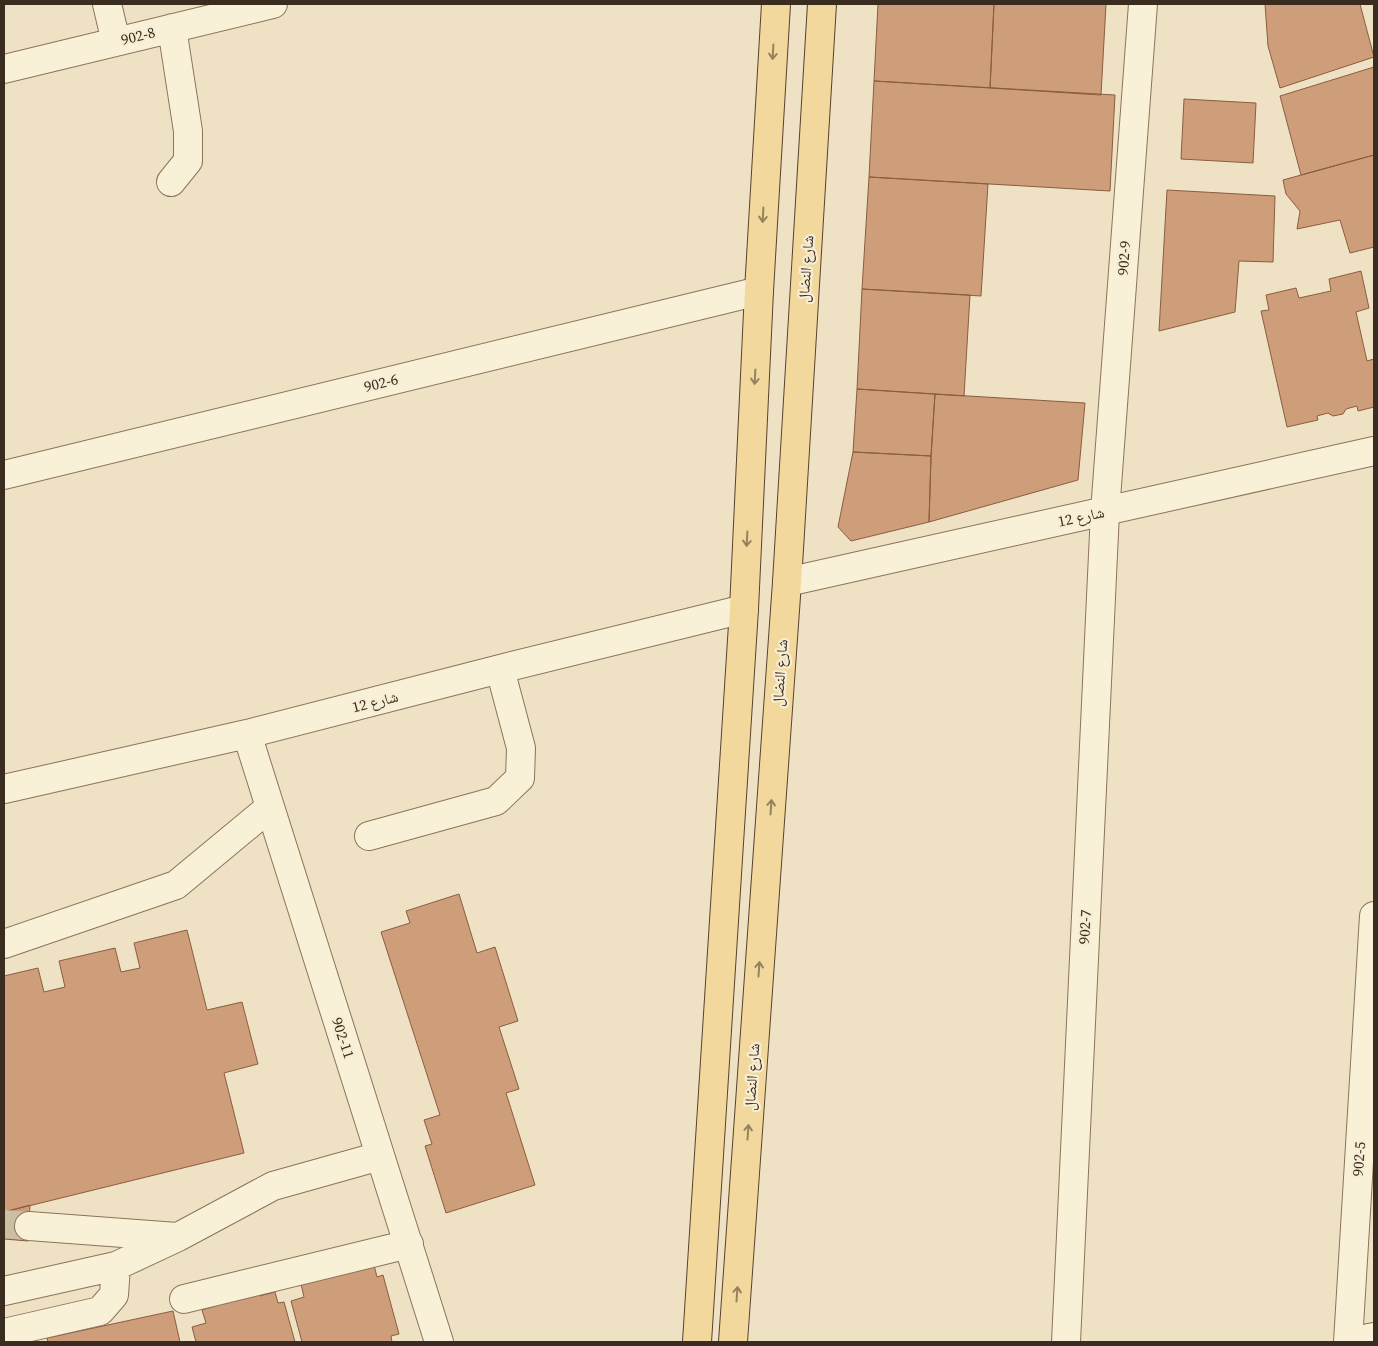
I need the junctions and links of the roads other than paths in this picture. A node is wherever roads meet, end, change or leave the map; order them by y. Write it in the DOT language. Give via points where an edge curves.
graph roads {
  1 [pos="107,4"];
  2 [pos="273,4"];
  3 [pos="776,4"];
  4 [pos="822,4"];
  5 [pos="1144,4"];
  6 [pos="172,28"];
  7 [pos="116,42"];
  8 [pos="4,69"];
  9 [pos="171,182"];
  10 [pos="759,291"];
  11 [pos="1374,451"];
  12 [pos="4,475"];
  13 [pos="1105,512"];
  14 [pos="787,582"];
  15 [pos="744,610"];
  16 [pos="500,670"];
  17 [pos="247,734"];
  18 [pos="4,789"];
  19 [pos="270,807"];
  20 [pos="369,836"];
  21 [pos="1374,916"];
  22 [pos="4,944"];
  23 [pos="380,1156"];
  24 [pos="29,1226"];
  25 [pos="178,1238"];
  26 [pos="409,1244"];
  27 [pos="116,1266"];
  28 [pos="4,1292"];
  29 [pos="184,1299"];
  30 [pos="4,1333"];
  31 [pos="1374,1337"];
  32 [pos="440,1342"];
  33 [pos="698,1342"];
  34 [pos="733,1342"];
  35 [pos="1066,1342"];
  36 [pos="1349,1342"];
  1 -- 7 [label="street"];
  2 -- 6 [label="street, 902-8"];
  3 -- 10 [label="main road, one-way"];
  4 -- 14 [label="main road, شارع النضال"];
  5 -- 13 [label="street, 902-9"];
  6 -- 7 [label="street, 902-8"];
  6 -- 9 [label="street" via="188,131 188,161"];
  7 -- 8 [label="street, 902-8"];
  10 -- 12 [label="street, 902-6"];
  10 -- 15 [label="main road, one-way"];
  11 -- 13 [label="street, شارع 12"];
  13 -- 14 [label="street, شارع 12"];
  13 -- 35 [label="street, 902-7"];
  34 -- 14 [label="main road, شارع النضال, one-way"];
  15 -- 16 [label="street, شارع 12"];
  15 -- 33 [label="main road"];
  16 -- 17 [label="street, شارع 12"];
  16 -- 20 [label="street" via="521,748 520,778 496,801"];
  17 -- 18 [label="street, شارع 12"];
  17 -- 19 [label="street, 902-11"];
  19 -- 22 [label="street" via="176,885"];
  19 -- 23 [label="street, 902-11"];
  21 -- 36 [label="street, 902-5"];
  23 -- 25 [label="street" via="273,1186"];
  23 -- 26 [label="street, 902-11"];
  24 -- 25 [label="street"];
  25 -- 27 [label="street"];
  26 -- 29 [label="street"];
  26 -- 32 [label="street, 902-11"];
  27 -- 28 [label="street"];
  27 -- 30 [label="street" via="114,1295 100,1311"];
  31 -- 36 [label="street"];
}
